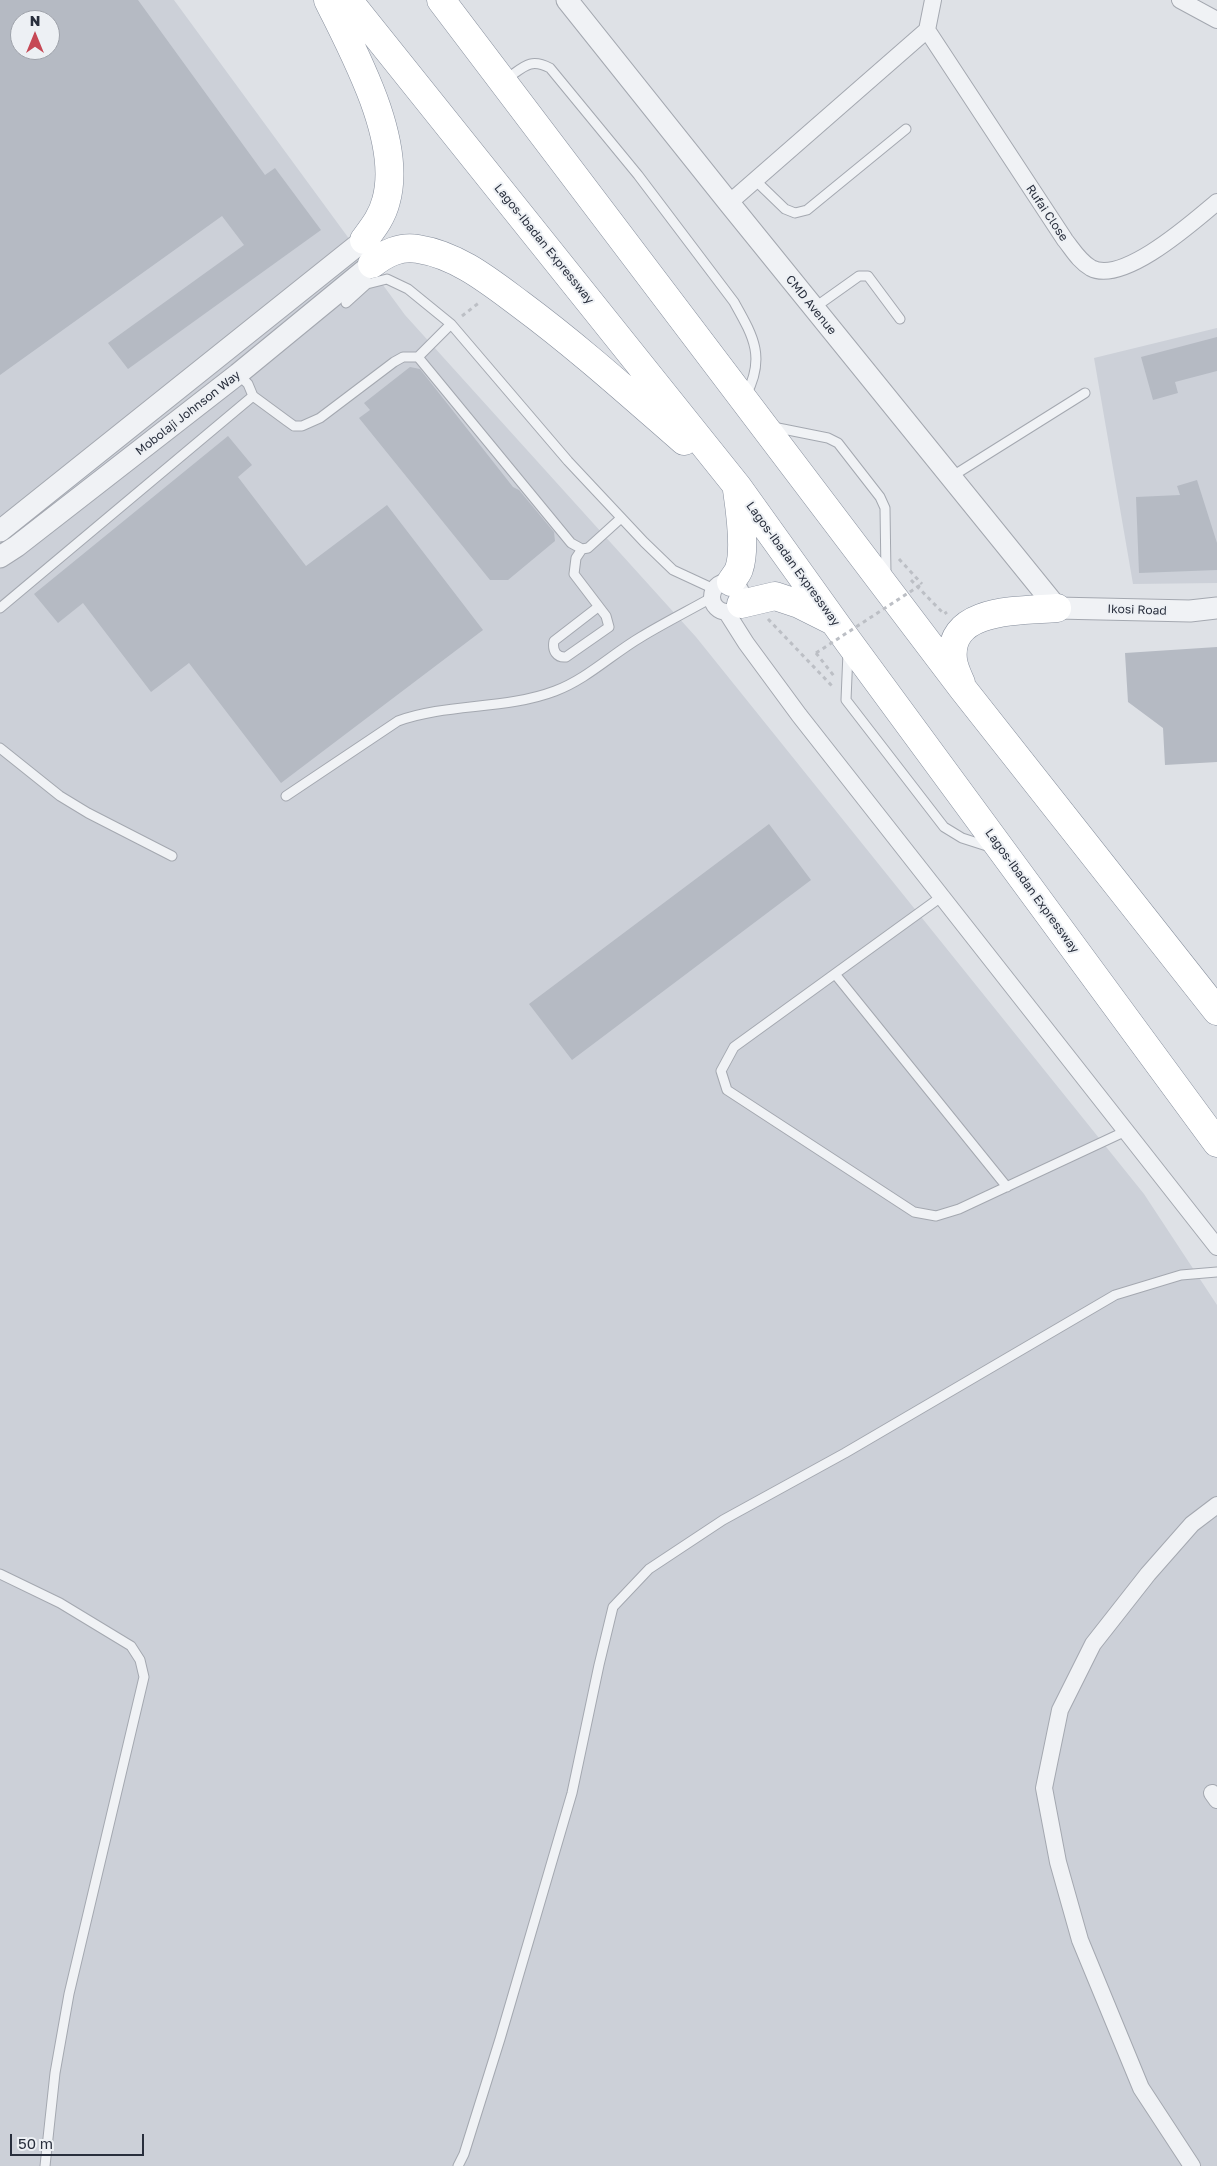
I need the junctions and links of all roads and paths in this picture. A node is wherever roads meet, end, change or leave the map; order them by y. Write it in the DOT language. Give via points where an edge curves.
graph roads {
  1 [pos="328,0"];
  2 [pos="348,0"];
  3 [pos="441,0"];
  4 [pos="568,0"];
  5 [pos="933,0"];
  6 [pos="1180,0"];
  7 [pos="1217,20"];
  8 [pos="927,30"];
  9 [pos="503,81"];
  10 [pos="906,129"];
  11 [pos="756,181"];
  12 [pos="1217,202"];
  13 [pos="729,203"];
  14 [pos="368,252"];
  15 [pos="346,303"];
  16 [pos="478,304"];
  17 [pos="814,308"];
  18 [pos="900,318"];
  19 [pos="451,324"];
  20 [pos="418,357"];
  21 [pos="238,374"];
  22 [pos="1085,393"];
  23 [pos="253,396"];
  24 [pos="744,399"];
  25 [pos="763,425"];
  26 [pos="951,477"];
  27 [pos="737,486"];
  28 [pos="620,519"];
  29 [pos="0,531"];
  30 [pos="886,544"];
  31 [pos="582,549"];
  32 [pos="6,554"];
  33 [pos="886,555"];
  34 [pos="886,587"];
  35 [pos="725,597"];
  36 [pos="598,607"];
  37 [pos="0,608"];
  38 [pos="1057,608"];
  39 [pos="1217,608"];
  40 [pos="952,609"];
  41 [pos="841,631"];
  42 [pos="739,632"];
  43 [pos="963,689"];
  44 [pos="846,695"];
  45 [pos="0,748"];
  46 [pos="286,796"];
  47 [pos="1003,852"];
  48 [pos="172,856"];
  49 [pos="941,896"];
  50 [pos="834,974"];
  51 [pos="1217,1011"];
  52 [pos="1126,1131"];
  53 [pos="1217,1143"];
  54 [pos="1006,1187"];
  55 [pos="1217,1247"];
  56 [pos="1217,1272"];
  57 [pos="1217,1505"];
  58 [pos="0,1574"];
  59 [pos="45,2166"];
  60 [pos="458,2166"];
  61 [pos="1192,2166"];
  1 -- 14 [label="highway" via="365,75 381,124 390,168 387,200"];
  2 -- 27 [label="highway, Lagos-Ibadan Expressway"];
  3 -- 9 [label="highway"];
  4 -- 13 [label="street, CMD Avenue"];
  5 -- 8 [label="street"];
  6 -- 7 [label="street"];
  8 -- 11 [label="street"];
  8 -- 12 [label="street, Rufai Close" via="1065,240 1078,258 1092,269 1111,270 1152,254"];
  9 -- 24 [label="highway"];
  9 -- 24 [label="lane" via="532,62 550,68 638,175 734,302 744,321 757,364 754,380"];
  10 -- 11 [label="lane" via="807,210 795,213 785,209"];
  11 -- 13 [label="street"];
  13 -- 17 [label="street, CMD Avenue"];
  14 -- 21 [label="street, Mobolaji Johnson Way"];
  14 -- 27 [label="highway" via="384,255 401,248 416,248 464,265 564,337"];
  14 -- 29 [label="street, Mobolaji Johnson Way"];
  15 -- 19 [label="lane" via="367,284 387,279 408,289"];
  16 -- 19 [label="path"];
  17 -- 18 [label="lane" via="858,276 868,276"];
  17 -- 26 [label="street, CMD Avenue"];
  19 -- 20 [label="lane"];
  19 -- 28 [label="lane"];
  20 -- 23 [label="lane" via="403,357 394,362 309,424 294,426"];
  20 -- 31 [label="lane" via="572,543"];
  21 -- 23 [label="lane" via="248,384"];
  21 -- 32 [label="street, Mobolaji Johnson Way"];
  22 -- 26 [label="lane"];
  23 -- 37 [label="lane"];
  24 -- 25 [label="highway"];
  25 -- 30 [label="lane" via="828,438 838,443 880,497 885,508"];
  25 -- 34 [label="highway"];
  26 -- 38 [label="street, CMD Avenue"];
  27 -- 35 [label="highway" via="742,527 741,552 739,569"];
  27 -- 41 [label="highway, Lagos-Ibadan Expressway"];
  28 -- 31 [label="lane" via="593,545"];
  28 -- 35 [label="lane" via="673,570"];
  30 -- 33 [label="lane"];
  30 -- 44 [label="path, bridge" via="922,584 816,653"];
  31 -- 36 [label="lane" via="576,558 574,574"];
  33 -- 34 [label="lane"];
  33 -- 40 [label="path" via="944,614"];
  34 -- 43 [label="highway"];
  35 -- 41 [label="highway" via="775,596 799,604"];
  35 -- 42 [label="street"];
  35 -- 46 [label="lane" via="641,637 575,682 554,692 398,721"];
  36 -- 36 [label="lane" via="609,621 609,627 560,658 554,641"];
  38 -- 39 [label="street, Ikosi Road" via="1190,611"];
  38 -- 43 [label="highway" via="996,614 972,621 960,630 954,643 953,661"];
  41 -- 44 [label="lane"];
  41 -- 47 [label="highway, Lagos-Ibadan Expressway"];
  42 -- 44 [label="path" via="764,615"];
  42 -- 49 [label="street" via="799,715"];
  43 -- 51 [label="highway"];
  44 -- 47 [label="lane" via="944,827 962,838"];
  45 -- 48 [label="lane" via="32,776 74,805"];
  47 -- 53 [label="highway, Lagos-Ibadan Expressway"];
  49 -- 50 [label="lane"];
  49 -- 52 [label="street"];
  50 -- 54 [label="lane"];
  50 -- 54 [label="lane" via="734,1048 721,1072 726,1090 914,1212 936,1216"];
  52 -- 54 [label="lane"];
  52 -- 55 [label="street"];
  56 -- 60 [label="lane" via="1181,1275 1115,1295 845,1453 723,1520 649,1569 613,1607 572,1793 490,2073"];
  57 -- 61 [label="street" via="1192,1524 1092,1644 1060,1710 1044,1788 1058,1862 1080,1940 1141,2088"];
  58 -- 59 [label="lane" via="60,1603 131,1646 140,1660 144,1677 69,1994 55,2073"];
}
